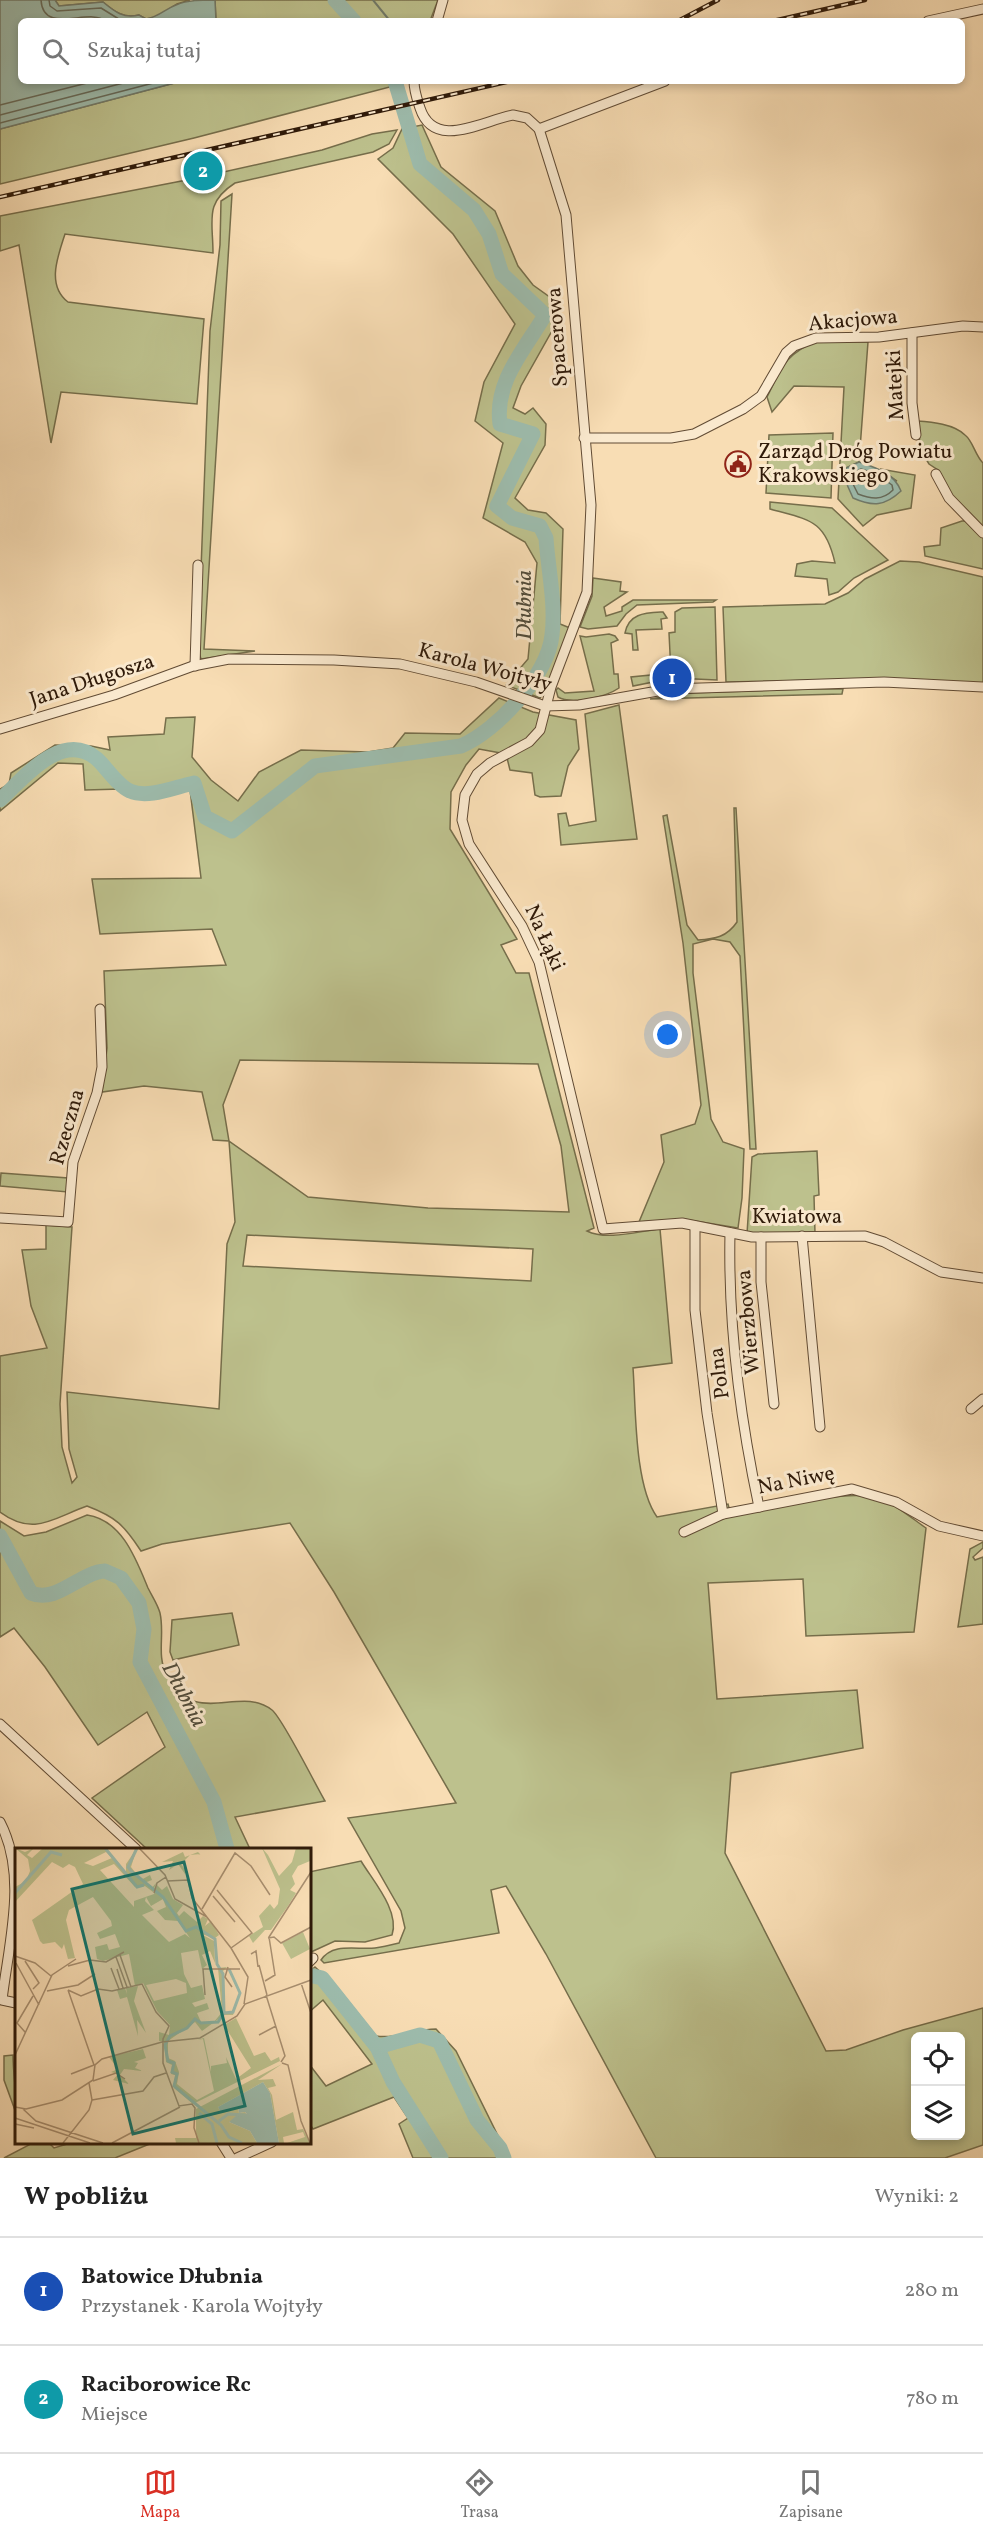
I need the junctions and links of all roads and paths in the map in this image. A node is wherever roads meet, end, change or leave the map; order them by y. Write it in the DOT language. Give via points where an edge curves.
graph roads {
  1 [pos="443,0"];
  2 [pos="983,9"];
  3 [pos="438,18"];
  4 [pos="942,18"];
  5 [pos="415,84"];
  6 [pos="657,84"];
  7 [pos="539,129"];
  8 [pos="983,327"];
  9 [pos="912,333"];
  10 [pos="916,435"];
  11 [pos="584,438"];
  12 [pos="936,474"];
  13 [pos="983,533"];
  14 [pos="198,565"];
  15 [pos="194,666"];
  16 [pos="983,687"];
  17 [pos="545,706"];
  18 [pos="0,729"];
  19 [pos="100,1009"];
  20 [pos="0,1218"];
  21 [pos="695,1226"];
  22 [pos="603,1229"];
  23 [pos="730,1233"];
  24 [pos="802,1236"];
  25 [pos="761,1237"];
  26 [pos="983,1278"];
  27 [pos="983,1399"];
  28 [pos="774,1404"];
  29 [pos="971,1409"];
  30 [pos="820,1427"];
  31 [pos="759,1507"];
  32 [pos="723,1514"];
  33 [pos="684,1532"];
  34 [pos="983,1536"];
  35 [pos="0,1724"];
  36 [pos="0,1822"];
  37 [pos="135,1848"];
  38 [pos="15,1873"];
  39 [pos="15,1888"];
  40 [pos="15,2003"];
  41 [pos="222,2143"];
  42 [pos="270,2143"];
  43 [pos="231,2158"];
  44 [pos="237,2158"];
  1 -- 3 [label="street"];
  2 -- 4 [label="street"];
  5 -- 7 [label="street" via="424,120 438,130 463,130 519,115"];
  6 -- 7 [label="street"];
  7 -- 11 [label="street, Spacerowa" via="566,215"];
  8 -- 9 [label="street, Akacjowa"];
  9 -- 10 [label="street, Matejki"];
  9 -- 11 [label="street, Akacjowa" via="816,338 794,346 774,370 761,396 743,410 694,434 671,438"];
  11 -- 17 [label="street, Spacerowa" via="591,505 587,591"];
  12 -- 13 [label="street" via="949,498"];
  14 -- 15 [label="street"];
  15 -- 17 [label="street, Karola Wojtyły" via="228,659 360,661 435,671"];
  15 -- 18 [label="street, Jana Długosza"];
  16 -- 17 [label="street, Karola Wojtyły" via="884,682 669,689 579,705"];
  17 -- 22 [label="street, Na Łąki" via="541,727 532,739 490,763 474,778 464,799 462,820 469,844 517,916 538,962"];
  19 -- 20 [label="street, Rzeczna" via="102,1067 73,1162 68,1222"];
  21 -- 22 [label="street, Kwiatowa" via="668,1223"];
  21 -- 23 [label="street, Kwiatowa"];
  21 -- 32 [label="street" via="696,1319"];
  23 -- 25 [label="street, Kwiatowa"];
  23 -- 31 [label="street, Polna" via="734,1342"];
  24 -- 25 [label="street, Kwiatowa"];
  24 -- 26 [label="street, Kwiatowa" via="871,1237 941,1272"];
  24 -- 30 [label="street"];
  25 -- 28 [label="street, Wierzbowa" via="761,1282"];
  27 -- 29 [label="street"];
  31 -- 32 [label="street, Na Niwę"];
  31 -- 34 [label="street, Na Niwę" via="852,1489 896,1502 939,1526"];
  32 -- 33 [label="street, Na Niwę"];
  35 -- 37 [label="street"];
  36 -- 38 [label="street" via="9,1840"];
  39 -- 40 [label="street" via="2,2000"];
  41 -- 43 [label="street"];
  42 -- 44 [label="street"];
}
